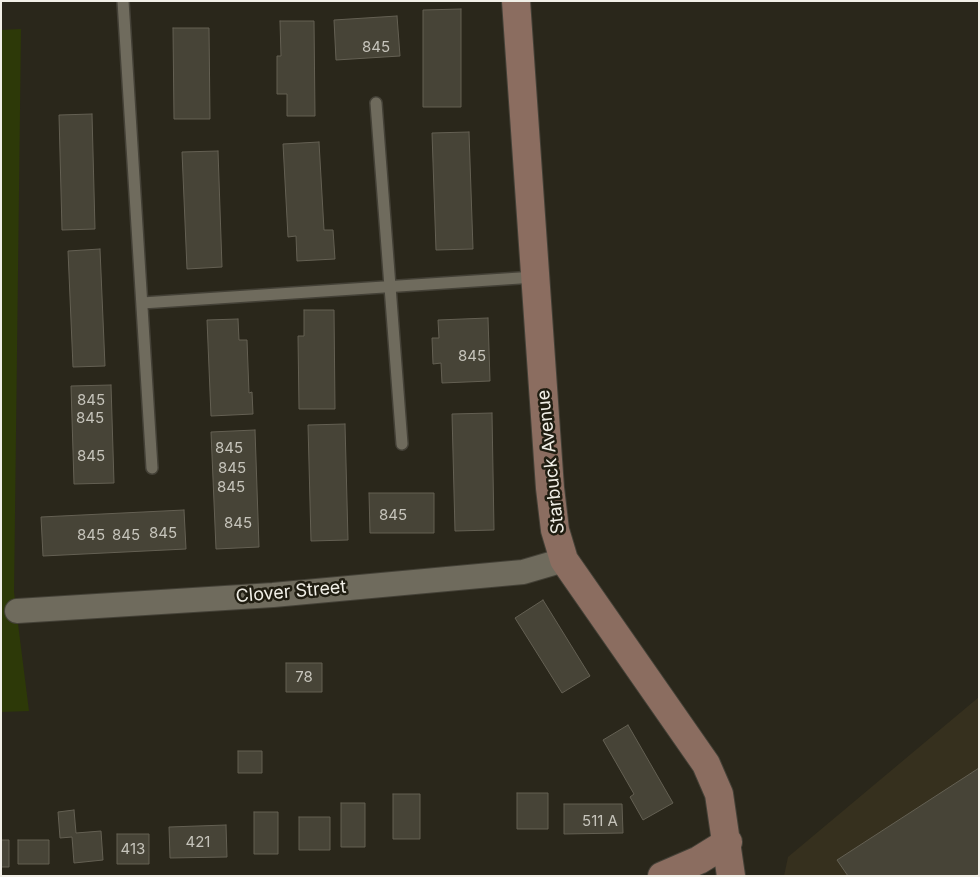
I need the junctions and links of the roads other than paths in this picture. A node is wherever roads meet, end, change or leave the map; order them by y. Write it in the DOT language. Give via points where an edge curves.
graph roads {
  1 [pos="123,1"];
  2 [pos="516,1"];
  3 [pos="376,102"];
  4 [pos="535,277"];
  5 [pos="389,287"];
  6 [pos="142,302"];
  7 [pos="402,444"];
  8 [pos="152,468"];
  9 [pos="564,560"];
  10 [pos="17,611"];
  11 [pos="728,842"];
  12 [pos="662,876"];
  13 [pos="731,876"];
  1 -- 6 [label="lane"];
  2 -- 4 [label="street, Starbuck Avenue"];
  3 -- 5 [label="lane"];
  4 -- 5 [label="lane"];
  4 -- 9 [label="street, Starbuck Avenue" via="550,488 555,530"];
  5 -- 6 [label="lane"];
  5 -- 7 [label="lane"];
  6 -- 8 [label="lane"];
  9 -- 10 [label="street, Clover Street" via="523,572 273,594"];
  9 -- 11 [label="street, Starbuck Avenue" via="706,764 719,794"];
  11 -- 12 [label="street" via="699,860"];
  11 -- 13 [label="street, Starbuck Avenue"];
}
